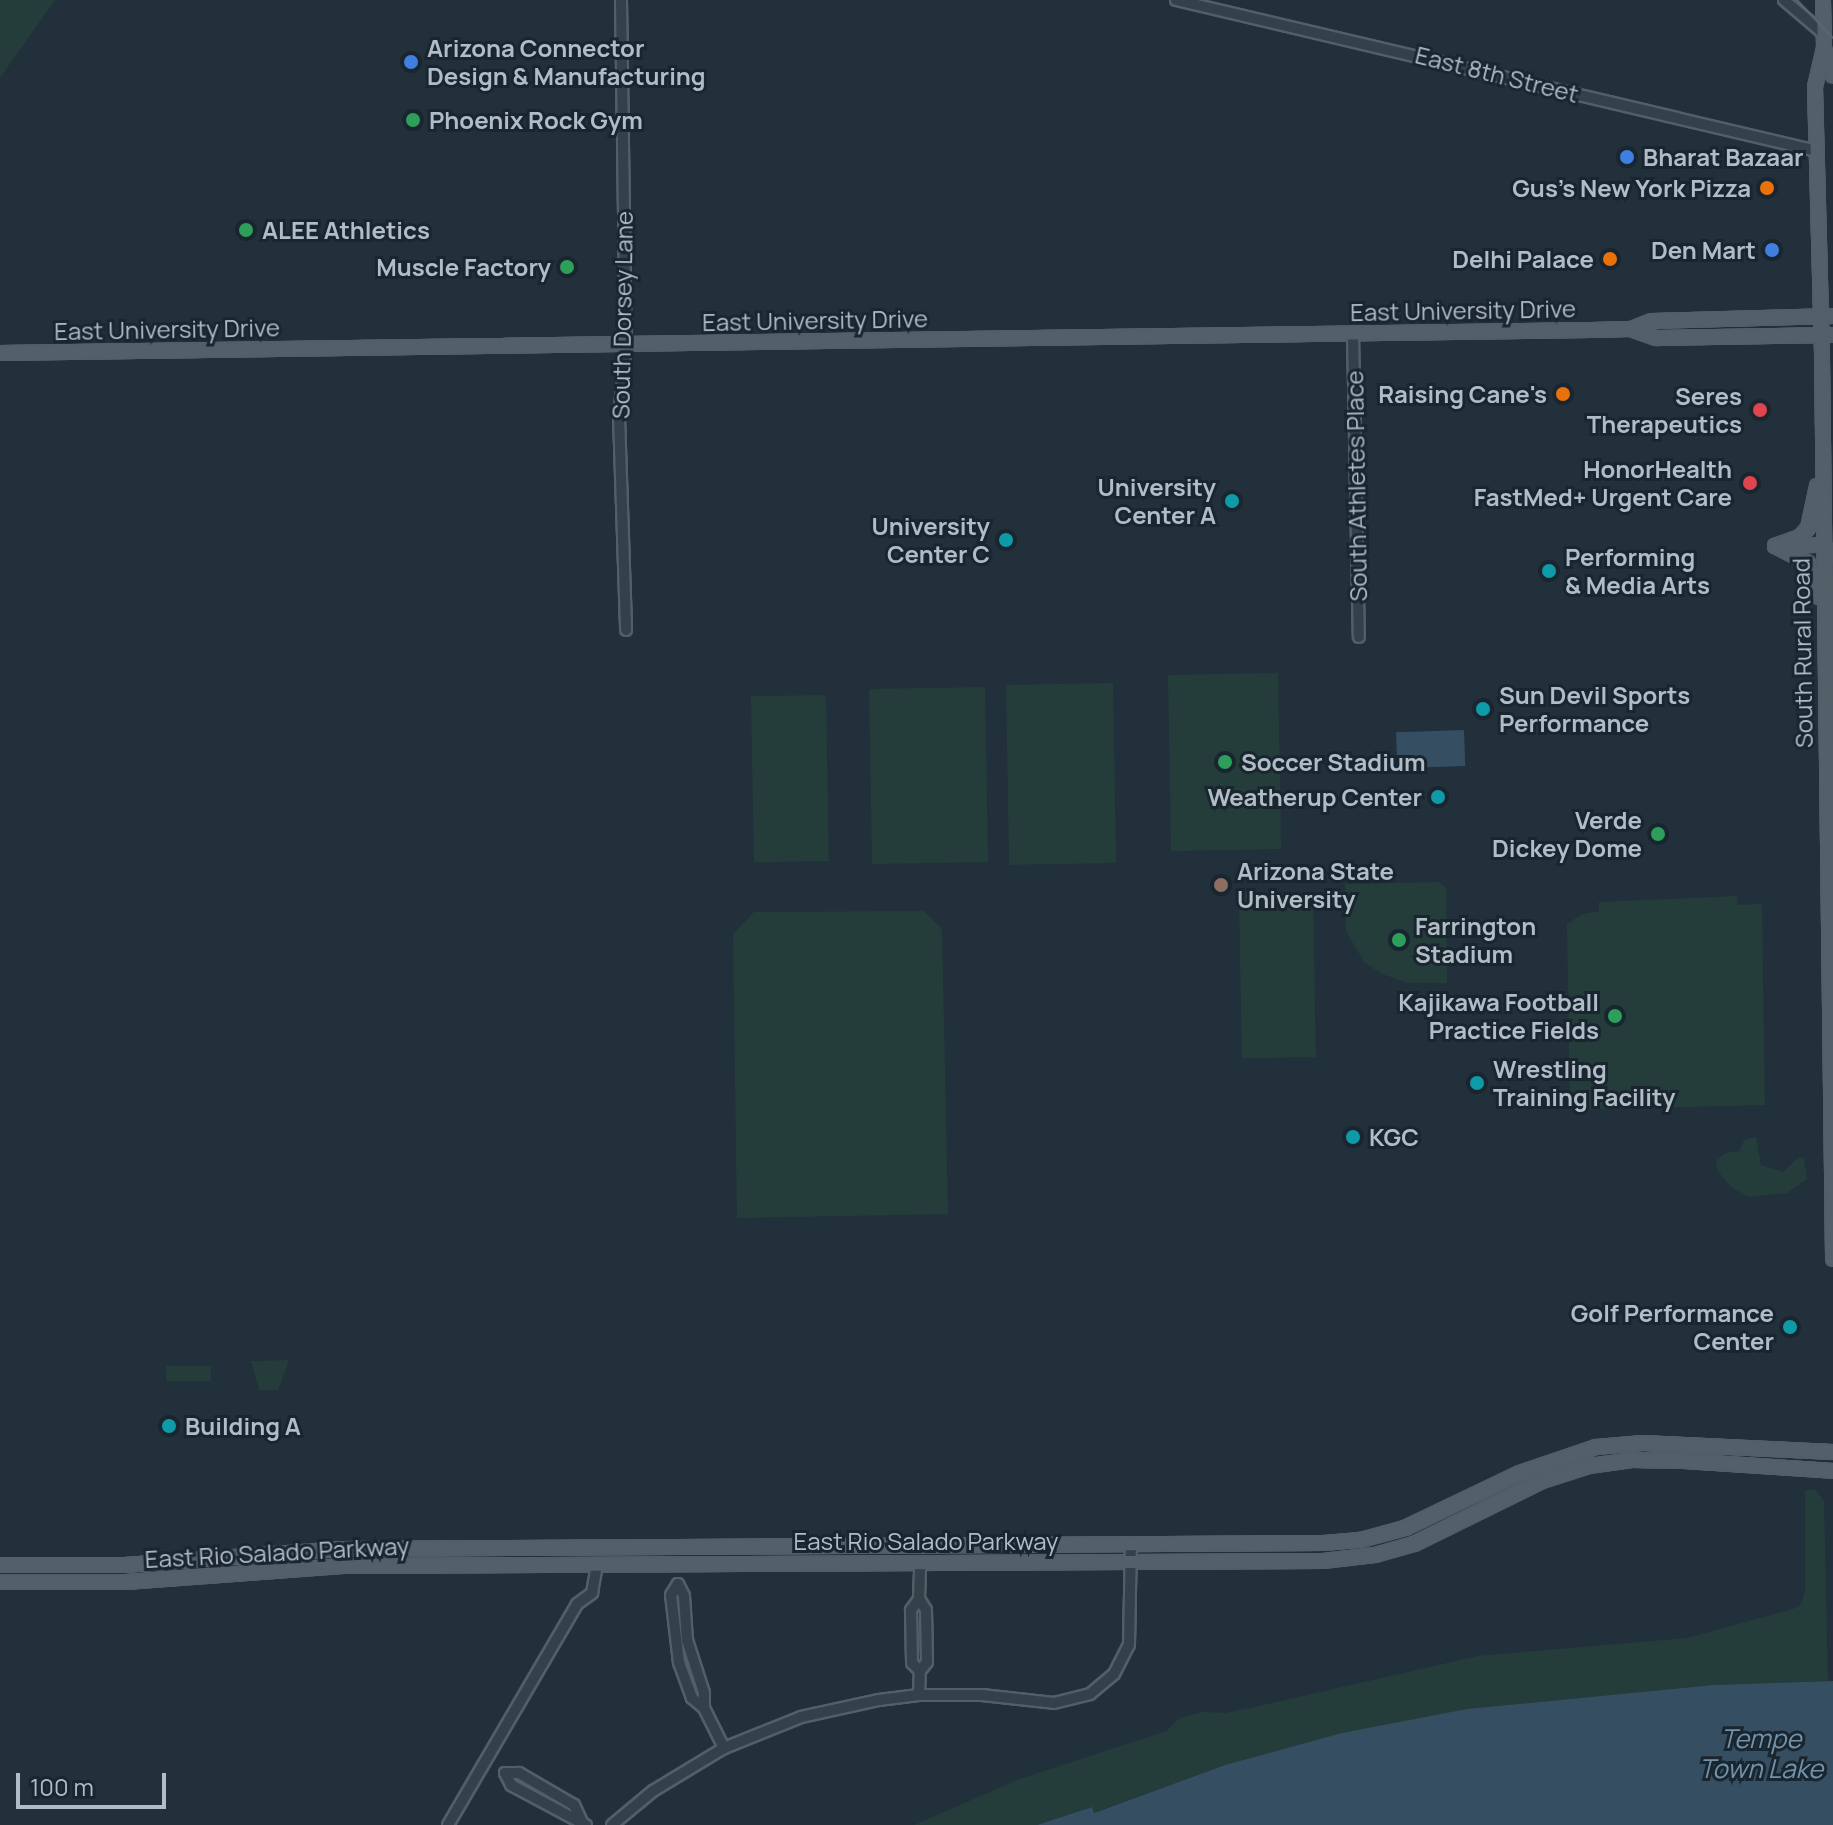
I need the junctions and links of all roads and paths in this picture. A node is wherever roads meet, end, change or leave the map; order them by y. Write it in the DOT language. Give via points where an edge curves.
graph roads {
  1 [pos="621,0"];
  2 [pos="1176,0"];
  3 [pos="1784,0"];
  4 [pos="1823,0"];
  5 [pos="1823,33"];
  6 [pos="1824,48"];
  7 [pos="1833,76"];
  8 [pos="1817,151"];
  9 [pos="1827,316"];
  10 [pos="1631,329"];
  11 [pos="1353,334"];
  12 [pos="1828,335"];
  13 [pos="626,345"];
  14 [pos="0,353"];
  15 [pos="1822,461"];
  16 [pos="1823,545"];
  17 [pos="1775,546"];
  18 [pos="1833,556"];
  19 [pos="1823,615"];
  20 [pos="626,630"];
  21 [pos="1359,637"];
  22 [pos="1829,739"];
  23 [pos="1833,1259"];
  24 [pos="1833,1452"];
  25 [pos="1833,1471"];
  26 [pos="1131,1544"];
  27 [pos="679,1545"];
  28 [pos="1131,1561"];
  29 [pos="920,1563"];
  30 [pos="0,1565"];
  31 [pos="597,1565"];
  32 [pos="678,1565"];
  33 [pos="0,1582"];
  34 [pos="919,1695"];
  35 [pos="724,1748"];
  36 [pos="486,1762"];
  37 [pos="584,1823"];
  38 [pos="448,1825"];
  39 [pos="612,1825"];
  1 -- 13 [label="street, South Dorsey Lane"];
  2 -- 8 [label="street, East 8th Street"];
  3 -- 5 [label="street"];
  4 -- 5 [label="main road, South Rural Road"];
  5 -- 6 [label="main road, South Rural Road"];
  6 -- 7 [label="main road, South Rural Road"];
  6 -- 8 [label="main road, South Rural Road" via="1815,87"];
  8 -- 9 [label="main road, South Rural Road"];
  9 -- 10 [label="main road, East University Drive" via="1652,321"];
  9 -- 12 [label="main road, South Rural Road"];
  10 -- 11 [label="main road, East University Drive"];
  10 -- 12 [label="main road, East University Drive" via="1656,338"];
  11 -- 13 [label="main road, East University Drive"];
  11 -- 21 [label="street, South Athletes Place"];
  12 -- 15 [label="main road, South Rural Road"];
  13 -- 14 [label="main road, East University Drive"];
  13 -- 20 [label="street, South Dorsey Lane" via="619,416"];
  15 -- 16 [label="main road, South Rural Road"];
  15 -- 17 [label="main road" via="1808,528 1800,537"];
  16 -- 17 [label="main road"];
  16 -- 18 [label="main road"];
  16 -- 19 [label="main road, South Rural Road"];
  17 -- 19 [label="main road" via="1808,563"];
  19 -- 22 [label="main road, South Rural Road"];
  22 -- 23 [label="main road, South Rural Road"];
  24 -- 26 [label="main road, East Rio Salado Parkway" via="1614,1444 1556,1459 1405,1528 1361,1540"];
  25 -- 28 [label="main road, East Rio Salado Parkway" via="1632,1460 1542,1481 1429,1539 1391,1552 1323,1561"];
  26 -- 27 [label="main road, East Rio Salado Parkway"];
  26 -- 28 [label="street"];
  27 -- 30 [label="main road, East Rio Salado Parkway" via="295,1550 125,1565"];
  27 -- 32 [label="street"];
  28 -- 29 [label="main road, East Rio Salado Parkway"];
  28 -- 34 [label="street" via="1129,1645 1120,1666 1094,1691 1054,1703"];
  29 -- 32 [label="main road, East Rio Salado Parkway"];
  29 -- 34 [label="street" via="927,1662 920,1671"];
  31 -- 32 [label="main road, East Rio Salado Parkway"];
  31 -- 33 [label="main road, East Rio Salado Parkway" via="297,1568 126,1582"];
  31 -- 36 [label="street" via="592,1593 577,1604"];
  32 -- 35 [label="street" via="687,1640 704,1708"];
  34 -- 35 [label="street" via="801,1717"];
  35 -- 39 [label="street" via="684,1770"];
  36 -- 37 [label="street" via="505,1773 511,1785"];
  36 -- 38 [label="street"];
}
